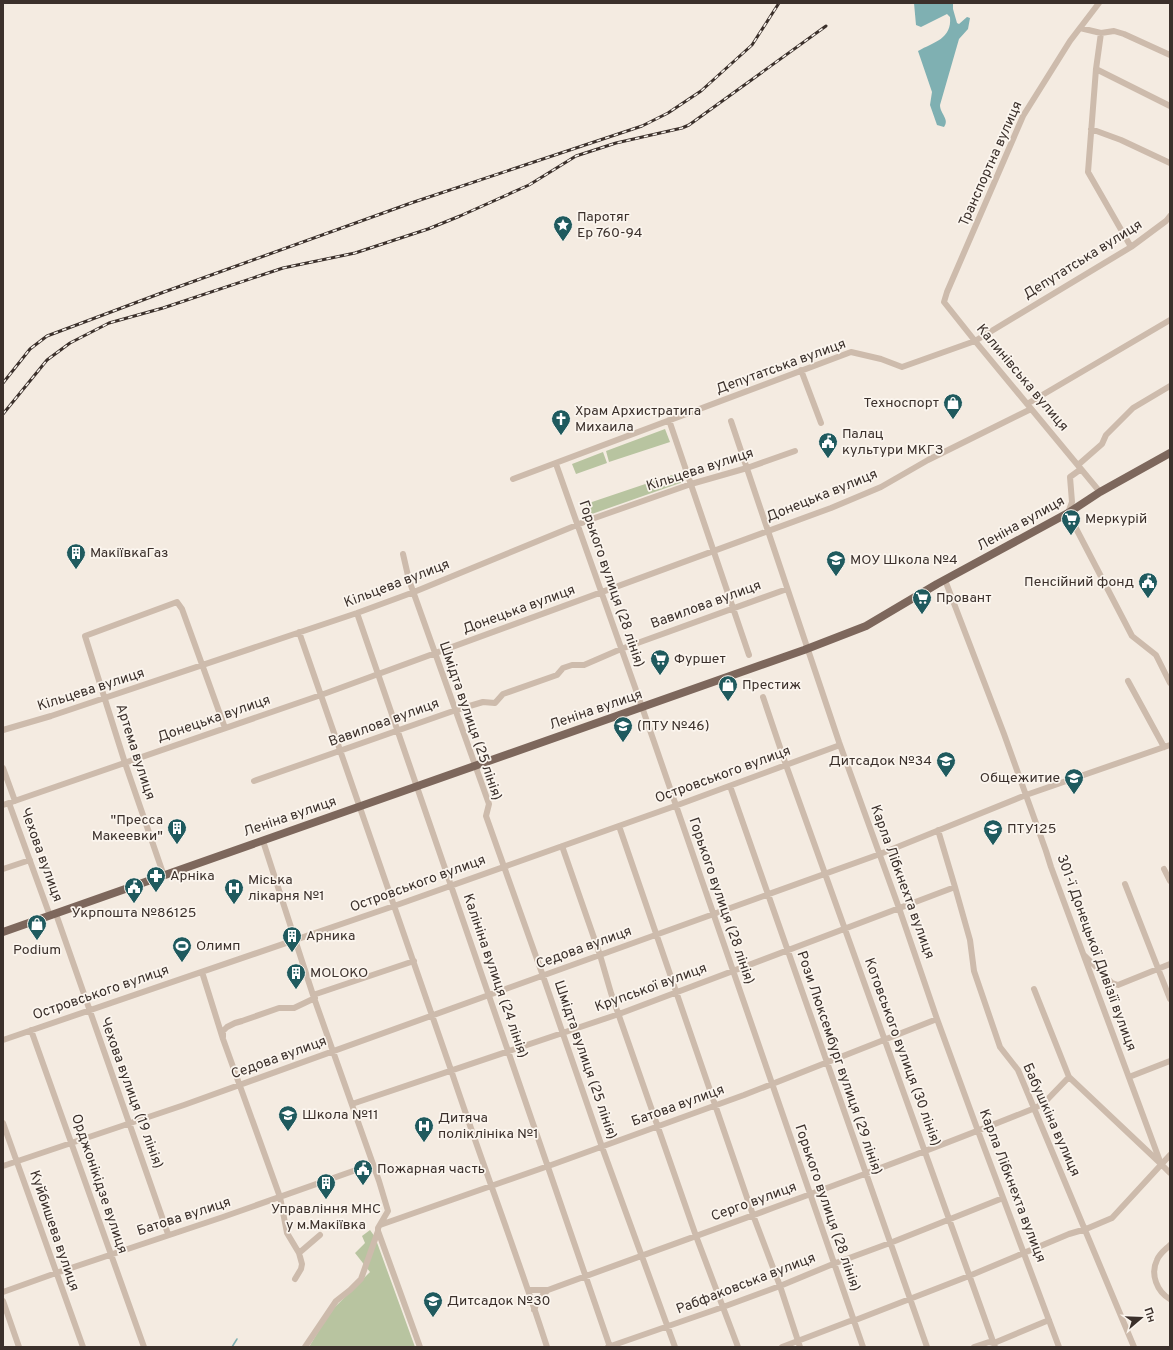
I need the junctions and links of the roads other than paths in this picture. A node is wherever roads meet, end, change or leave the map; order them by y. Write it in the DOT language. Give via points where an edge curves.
graph roads {
  1 [pos="1099,3"];
  2 [pos="1080,28"];
  3 [pos="1101,33"];
  4 [pos="1170,55"];
  5 [pos="1096,69"];
  6 [pos="1170,106"];
  7 [pos="1091,129"];
  8 [pos="1170,163"];
  9 [pos="1170,216"];
  10 [pos="1168,224"];
  11 [pos="1131,247"];
  12 [pos="944,302"];
  13 [pos="1170,320"];
  14 [pos="975,341"];
  15 [pos="801,370"];
  16 [pos="1170,386"];
  17 [pos="1029,407"];
  18 [pos="669,420"];
  19 [pos="732,421"];
  20 [pos="821,423"];
  21 [pos="795,450"];
  22 [pos="1170,453"];
  23 [pos="556,464"];
  24 [pos="1080,467"];
  25 [pos="747,468"];
  26 [pos="513,479"];
  27 [pos="691,484"];
  28 [pos="1100,492"];
  29 [pos="1068,513"];
  30 [pos="578,525"];
  31 [pos="768,531"];
  32 [pos="714,551"];
  33 [pos="403,554"];
  34 [pos="945,580"];
  35 [pos="787,589"];
  36 [pos="414,592"];
  37 [pos="602,592"];
  38 [pos="733,608"];
  39 [pos="356,613"];
  40 [pos="299,632"];
  41 [pos="621,649"];
  42 [pos="806,649"];
  43 [pos="435,653"];
  44 [pos="749,655"];
  45 [pos="203,666"];
  46 [pos="378,674"];
  47 [pos="1128,681"];
  48 [pos="1170,683"];
  49 [pos="321,694"];
  50 [pos="763,697"];
  51 [pos="104,698"];
  52 [pos="642,707"];
  53 [pos="456,710"];
  54 [pos="225,728"];
  55 [pos="3,730"];
  56 [pos="397,731"];
  57 [pos="840,745"];
  58 [pos="1167,746"];
  59 [pos="341,751"];
  60 [pos="125,763"];
  61 [pos="786,765"];
  62 [pos="476,766"];
  63 [pos="3,768"];
  64 [pos="254,781"];
  65 [pos="730,786"];
  66 [pos="416,787"];
  67 [pos="1026,795"];
  68 [pos="9,803"];
  69 [pos="361,806"];
  70 [pos="675,806"];
  71 [pos="618,826"];
  72 [pos="938,830"];
  73 [pos="263,841"];
  74 [pos="562,846"];
  75 [pos="880,854"];
  76 [pos="30,860"];
  77 [pos="504,866"];
  78 [pos="3,869"];
  79 [pos="1164,869"];
  80 [pos="825,874"];
  81 [pos="164,876"];
  82 [pos="1170,881"];
  83 [pos="1125,884"];
  84 [pos="450,885"];
  85 [pos="956,887"];
  86 [pos="768,894"];
  87 [pos="394,906"];
  88 [pos="899,908"];
  89 [pos="712,914"];
  90 [pos="53,915"];
  91 [pos="845,929"];
  92 [pos="3,932"];
  93 [pos="656,935"];
  94 [pos="295,940"];
  95 [pos="787,950"];
  96 [pos="1083,954"];
  97 [pos="600,955"];
  98 [pos="414,961"];
  99 [pos="1170,964"];
  100 [pos="1158,968"];
  101 [pos="732,971"];
  102 [pos="202,972"];
  103 [pos="543,976"];
  104 [pos="1034,989"];
  105 [pos="676,992"];
  106 [pos="488,995"];
  107 [pos="314,996"];
  108 [pos="1170,999"];
  109 [pos="89,1011"];
  110 [pos="619,1014"];
  111 [pos="432,1015"];
  112 [pos="937,1019"];
  113 [pos="31,1030"];
  114 [pos="562,1033"];
  115 [pos="223,1039"];
  116 [pos="884,1039"];
  117 [pos="3,1040"];
  118 [pos="333,1051"];
  119 [pos="508,1052"];
  120 [pos="1170,1061"];
  121 [pos="827,1062"];
  122 [pos="451,1071"];
  123 [pos="1069,1077"];
  124 [pos="1128,1077"];
  125 [pos="771,1084"];
  126 [pos="240,1085"];
  127 [pos="352,1104"];
  128 [pos="715,1105"];
  129 [pos="1035,1108"];
  130 [pos="129,1123"];
  131 [pos="3,1124"];
  132 [pos="658,1126"];
  133 [pos="978,1131"];
  134 [pos="72,1143"];
  135 [pos="602,1147"];
  136 [pos="924,1151"];
  137 [pos="1170,1156"];
  138 [pos="17,1161"];
  139 [pos="373,1164"];
  140 [pos="1161,1164"];
  141 [pos="3,1166"];
  142 [pos="547,1166"];
  143 [pos="1170,1173"];
  144 [pos="866,1174"];
  145 [pos="492,1186"];
  146 [pos="809,1194"];
  147 [pos="280,1197"];
  148 [pos="1003,1198"];
  149 [pos="753,1215"];
  150 [pos="949,1219"];
  151 [pos="379,1228"];
  152 [pos="1086,1229"];
  153 [pos="168,1234"];
  154 [pos="320,1235"];
  155 [pos="696,1236"];
  156 [pos="890,1243"];
  157 [pos="1170,1245"];
  158 [pos="299,1252"];
  159 [pos="1024,1253"];
  160 [pos="111,1254"];
  161 [pos="642,1256"];
  162 [pos="833,1264"];
  163 [pos="56,1273"];
  164 [pos="585,1276"];
  165 [pos="970,1276"];
  166 [pos="295,1278"];
  167 [pos="780,1286"];
  168 [pos="528,1290"];
  169 [pos="548,1290"];
  170 [pos="3,1292"];
  171 [pos="1170,1299"];
  172 [pos="910,1300"];
  173 [pos="3,1301"];
  174 [pos="723,1307"];
  175 [pos="534,1310"];
  176 [pos="1049,1320"];
  177 [pos="853,1321"];
  178 [pos="667,1327"];
  179 [pos="799,1344"];
  180 [pos="994,1345"];
  181 [pos="19,1347"];
  182 [pos="82,1347"];
  183 [pos="144,1347"];
  184 [pos="305,1347"];
  185 [pos="420,1347"];
  186 [pos="547,1347"];
  187 [pos="610,1347"];
  188 [pos="675,1347"];
  189 [pos="738,1347"];
  190 [pos="782,1347"];
  191 [pos="863,1347"];
  192 [pos="927,1347"];
  193 [pos="974,1347"];
  194 [pos="1060,1347"];
  195 [pos="1134,1347"];
  1 -- 2 [label="street, Транспортна вулиця"];
  2 -- 3 [label="street"];
  2 -- 12 [label="street, Транспортна вулиця" via="1023,116"];
  3 -- 4 [label="street" via="1114,31 1124,34"];
  3 -- 5 [label="street"];
  5 -- 6 [label="street"];
  5 -- 7 [label="street"];
  7 -- 8 [label="street"];
  7 -- 11 [label="street" via="1088,172"];
  9 -- 10 [label="street, Депутатська вулиця"];
  10 -- 11 [label="street, Депутатська вулиця"];
  11 -- 14 [label="street, Депутатська вулиця"];
  12 -- 14 [label="street, Калинівська вулиця"];
  13 -- 17 [label="street, Донецька вулиця"];
  14 -- 15 [label="street, Депутатська вулиця" via="902,367 851,352"];
  14 -- 17 [label="street, Калинівська вулиця"];
  15 -- 18 [label="street, Депутатська вулиця"];
  15 -- 20 [label="street"];
  16 -- 24 [label="street" via="1133,408 1106,435 1102,444"];
  17 -- 24 [label="street, Калинівська вулиця"];
  17 -- 31 [label="street, Донецька вулиця" via="880,486 831,508"];
  18 -- 23 [label="street, Депутатська вулиця"];
  18 -- 27 [label="street"];
  19 -- 25 [label="street, Карла Лібкнехта вулиця"];
  21 -- 25 [label="street, Кільцева вулиця"];
  22 -- 28 [label="main road, Леніна вулиця"];
  23 -- 26 [label="street, Депутатська вулиця"];
  23 -- 30 [label="street, Горького вулиця (28 лiнiя)"];
  24 -- 28 [label="street, Калинівська вулиця"];
  24 -- 29 [label="street" via="1070,478 1072,502"];
  25 -- 27 [label="street, Кільцева вулиця"];
  25 -- 31 [label="street, Карла Лібкнехта вулиця"];
  27 -- 30 [label="street, Кільцева вулиця"];
  27 -- 32 [label="street"];
  28 -- 29 [label="main road, Леніна вулиця"];
  29 -- 34 [label="main road, Леніна вулиця"];
  29 -- 48 [label="street" via="1132,636 1156,655"];
  30 -- 36 [label="street, Кільцева вулиця"];
  30 -- 37 [label="street, Горького вулиця (28 лiнiя)"];
  31 -- 32 [label="street, Донецька вулиця"];
  31 -- 35 [label="street, Карла Лібкнехта вулиця"];
  32 -- 37 [label="street, Донецька вулиця"];
  32 -- 38 [label="street"];
  33 -- 36 [label="street, Шмідта вулиця (25 лiнiя)"];
  34 -- 42 [label="main road, Леніна вулиця" via="866,626"];
  34 -- 67 [label="street, 301-ї Донецької Дивізії вулиця"];
  35 -- 38 [label="street, Вавилова вулиця"];
  35 -- 42 [label="street, Карла Лібкнехта вулиця"];
  36 -- 39 [label="street, Кільцева вулиця"];
  36 -- 43 [label="street, Шмідта вулиця (25 лiнiя)"];
  37 -- 41 [label="street, Горького вулиця (28 лiнiя)"];
  37 -- 43 [label="street, Донецька вулиця"];
  38 -- 41 [label="street, Вавилова вулиця"];
  38 -- 44 [label="street"];
  39 -- 40 [label="street, Кільцева вулиця"];
  39 -- 46 [label="street, Калініна вулиця (24 лiнiя)"];
  40 -- 45 [label="street, Кільцева вулиця"];
  40 -- 49 [label="street"];
  41 -- 52 [label="street, Горького вулиця (28 лiнiя)"];
  41 -- 53 [label="street, Вавилова вулиця" via="584,665 563,668 557,675 503,694 495,703 483,702"];
  42 -- 52 [label="main road, Леніна вулиця"];
  42 -- 57 [label="street, Карла Лібкнехта вулиця"];
  43 -- 46 [label="street, Донецька вулиця"];
  43 -- 53 [label="street, Шмідта вулиця (25 лiнiя)"];
  45 -- 51 [label="street, Кільцева вулиця"];
  45 -- 51 [label="street, Артема вулиця" via="177,602 85,636"];
  45 -- 54 [label="street"];
  46 -- 49 [label="street, Донецька вулиця"];
  46 -- 56 [label="street, Калініна вулиця (24 лiнiя)"];
  47 -- 58 [label="street"];
  49 -- 54 [label="street, Донецька вулиця"];
  49 -- 59 [label="street"];
  50 -- 61 [label="street, Котовського вулиця (30 лiнiя)"];
  51 -- 55 [label="street, Кільцева вулиця"];
  51 -- 60 [label="street, Артема вулиця"];
  52 -- 62 [label="main road, Леніна вулиця"];
  52 -- 70 [label="street, Горького вулиця (28 лiнiя)"];
  53 -- 56 [label="street, Вавилова вулиця"];
  53 -- 62 [label="street, Шмідта вулиця (25 лiнiя)"];
  54 -- 60 [label="street, Донецька вулиця"];
  56 -- 59 [label="street, Вавилова вулиця"];
  56 -- 66 [label="street, Калініна вулиця (24 лiнiя)"];
  57 -- 61 [label="street, Островського вулиця"];
  57 -- 75 [label="street, Карла Лібкнехта вулиця"];
  58 -- 67 [label="street, Седова вулиця"];
  59 -- 64 [label="street, Вавилова вулиця"];
  59 -- 69 [label="street"];
  60 -- 68 [label="street, Донецька вулиця"];
  60 -- 81 [label="street, Артема вулиця"];
  61 -- 65 [label="street, Островського вулиця"];
  61 -- 80 [label="street, Котовського вулиця (30 лiнiя)"];
  62 -- 66 [label="main road, Леніна вулиця"];
  62 -- 77 [label="street, Шмідта вулиця (25 лiнiя)" via="489,804 486,816"];
  63 -- 68 [label="street, Чехова вулиця"];
  65 -- 70 [label="street, Островського вулиця"];
  65 -- 86 [label="street, Рози Люксембург вулиця (29 лiнiя)"];
  66 -- 69 [label="main road, Леніна вулиця"];
  66 -- 84 [label="street, Калініна вулиця (24 лiнiя)"];
  67 -- 72 [label="street, Седова вулиця"];
  67 -- 96 [label="street, 301-ї Донецької Дивізії вулиця"];
  68 -- 76 [label="street, Чехова вулиця"];
  69 -- 73 [label="main road, Леніна вулиця"];
  69 -- 87 [label="street"];
  70 -- 71 [label="street, Островського вулиця"];
  70 -- 89 [label="street, Горького вулиця (28 лiнiя)"];
  71 -- 74 [label="street, Островського вулиця"];
  71 -- 93 [label="street"];
  72 -- 75 [label="street, Седова вулиця"];
  72 -- 85 [label="street, Бабушкіна вулиця"];
  73 -- 81 [label="main road, Леніна вулиця"];
  73 -- 94 [label="street"];
  74 -- 77 [label="street, Островського вулиця"];
  74 -- 97 [label="street"];
  75 -- 80 [label="street, Седова вулиця"];
  75 -- 88 [label="street, Карла Лібкнехта вулиця"];
  76 -- 78 [label="street"];
  76 -- 90 [label="street, Чехова вулиця"];
  77 -- 84 [label="street, Островського вулиця"];
  77 -- 103 [label="street, Шмідта вулиця (25 лiнiя)"];
  79 -- 82 [label="street"];
  80 -- 86 [label="street, Седова вулиця"];
  80 -- 91 [label="street, Котовського вулиця (30 лiнiя)"];
  81 -- 90 [label="main road, Леніна вулиця"];
  83 -- 100 [label="street"];
  84 -- 87 [label="street, Островського вулиця"];
  84 -- 106 [label="street, Калініна вулиця (24 лiнiя)"];
  85 -- 88 [label="street, Крупської вулиця"];
  85 -- 129 [label="street, Бабушкіна вулиця" via="970,940 974,971 1000,1046 1018,1070"];
  86 -- 89 [label="street, Седова вулиця"];
  86 -- 95 [label="street, Рози Люксембург вулиця (29 лiнiя)"];
  87 -- 94 [label="street, Островського вулиця"];
  87 -- 98 [label="street"];
  88 -- 91 [label="street, Крупської вулиця"];
  88 -- 112 [label="street, Карла Лібкнехта вулиця"];
  89 -- 93 [label="street, Седова вулиця"];
  89 -- 101 [label="street, Горького вулиця (28 лiнiя)"];
  90 -- 92 [label="main road, Леніна вулиця"];
  90 -- 109 [label="street, Чехова вулиця (19 лiнiя)"];
  91 -- 95 [label="street, Крупської вулиця"];
  91 -- 116 [label="street, Котовського вулиця (30 лiнiя)"];
  93 -- 97 [label="street, Седова вулиця"];
  93 -- 105 [label="street"];
  94 -- 102 [label="street, Островського вулиця"];
  94 -- 107 [label="street"];
  95 -- 101 [label="street, Крупської вулиця"];
  95 -- 121 [label="street, Рози Люксембург вулиця (29 лiнiя)"];
  96 -- 100 [label="street" via="1112,984 1118,985"];
  96 -- 124 [label="street, 301-ї Донецької Дивізії вулиця"];
  97 -- 103 [label="street, Седова вулиця"];
  97 -- 110 [label="street"];
  98 -- 107 [label="street"];
  98 -- 111 [label="street"];
  99 -- 100 [label="street"];
  100 -- 108 [label="street"];
  101 -- 105 [label="street, Крупської вулиця"];
  101 -- 125 [label="street, Горького вулиця (28 лiнiя)"];
  102 -- 109 [label="street, Островського вулиця"];
  102 -- 115 [label="street"];
  103 -- 106 [label="street, Седова вулиця"];
  103 -- 114 [label="street, Шмідта вулиця (25 лiнiя)"];
  104 -- 123 [label="street"];
  105 -- 110 [label="street, Крупської вулиця"];
  105 -- 128 [label="street"];
  106 -- 111 [label="street, Седова вулиця"];
  106 -- 119 [label="street, Калініна вулиця (24 лiнiя)"];
  107 -- 115 [label="street" via="294,1008 279,1008 235,1022 223,1031"];
  107 -- 118 [label="street"];
  109 -- 113 [label="street, Островського вулиця"];
  109 -- 130 [label="street, Чехова вулиця (19 лiнiя)"];
  110 -- 114 [label="street, Крупської вулиця"];
  110 -- 132 [label="street"];
  111 -- 118 [label="street, Седова вулиця"];
  111 -- 122 [label="street"];
  112 -- 116 [label="street, Батова вулиця"];
  112 -- 133 [label="street, Карла Лібкнехта вулиця"];
  113 -- 117 [label="street, Островського вулиця"];
  113 -- 134 [label="street, Орджонікідзе вулиця"];
  114 -- 119 [label="street, Крупської вулиця"];
  114 -- 135 [label="street, Шмідта вулиця (25 лiнiя)"];
  115 -- 126 [label="street"];
  116 -- 121 [label="street, Батова вулиця"];
  116 -- 136 [label="street, Котовського вулиця (30 лiнiя)"];
  118 -- 126 [label="street, Седова вулиця"];
  118 -- 127 [label="street"];
  119 -- 122 [label="street, Крупської вулиця"];
  119 -- 142 [label="street, Калініна вулиця (24 лiнiя)"];
  120 -- 124 [label="street"];
  121 -- 125 [label="street, Батова вулиця"];
  121 -- 144 [label="street, Рози Люксембург вулиця (29 лiнiя)"];
  122 -- 127 [label="street, Крупської вулиця"];
  122 -- 145 [label="street"];
  123 -- 129 [label="street, Серго вулиця" via="1044,1103"];
  123 -- 140 [label="street"];
  124 -- 140 [label="street, 301-ї Донецької Дивізії вулиця"];
  125 -- 128 [label="street, Батова вулиця"];
  125 -- 146 [label="street, Горького вулиця (28 лiнiя)"];
  126 -- 130 [label="street, Седова вулиця"];
  126 -- 147 [label="street"];
  127 -- 139 [label="street"];
  128 -- 132 [label="street, Батова вулиця"];
  128 -- 149 [label="street"];
  129 -- 133 [label="street, Серго вулиця"];
  129 -- 152 [label="street, Бабушкіна вулиця"];
  130 -- 134 [label="street, Седова вулиця"];
  130 -- 153 [label="street, Чехова вулиця (19 лiнiя)"];
  131 -- 138 [label="street, Куйбишева вулиця"];
  132 -- 135 [label="street, Батова вулиця"];
  132 -- 155 [label="street"];
  133 -- 136 [label="street, Серго вулиця"];
  133 -- 148 [label="street, Карла Лібкнехта вулиця"];
  134 -- 138 [label="street, Седова вулиця"];
  134 -- 160 [label="street, Орджонікідзе вулиця"];
  135 -- 142 [label="street, Батова вулиця"];
  135 -- 161 [label="street, Шмідта вулиця (25 лiнiя)"];
  136 -- 144 [label="street, Серго вулиця"];
  136 -- 150 [label="street, Котовського вулиця (30 лiнiя)"];
  137 -- 140 [label="street"];
  138 -- 141 [label="street, Седова вулиця"];
  138 -- 163 [label="street, Куйбишева вулиця"];
  139 -- 147 [label="street, Батова вулиця"];
  139 -- 151 [label="street" via="388,1211"];
  140 -- 143 [label="street, 301-ї Донецької Дивізії вулиця"];
  140 -- 152 [label="street" via="1112,1218"];
  142 -- 145 [label="street, Батова вулиця"];
  142 -- 164 [label="street, Калініна вулиця (24 лiнiя)"];
  144 -- 146 [label="street, Серго вулиця"];
  144 -- 156 [label="street, Рози Люксембург вулиця (29 лiнiя)"];
  145 -- 151 [label="street, Батова вулиця"];
  145 -- 168 [label="street"];
  146 -- 149 [label="street, Серго вулиця"];
  146 -- 162 [label="street, Горького вулиця (28 лiнiя)"];
  147 -- 153 [label="street, Батова вулиця"];
  147 -- 158 [label="street" via="288,1233"];
  148 -- 150 [label="street, Рабфаковська вулиця"];
  148 -- 159 [label="street, Карла Лібкнехта вулиця"];
  149 -- 155 [label="street, Серго вулиця"];
  149 -- 167 [label="street"];
  150 -- 156 [label="street, Рабфаковська вулиця"];
  150 -- 165 [label="street, Котовського вулиця (30 лiнiя)"];
  151 -- 184 [label="street" via="360,1279 336,1301"];
  151 -- 185 [label="street"];
  152 -- 159 [label="street"];
  152 -- 195 [label="street, Бабушкіна вулиця"];
  153 -- 160 [label="street, Батова вулиця"];
  154 -- 158 [label="street"];
  155 -- 161 [label="street, Серго вулиця"];
  155 -- 174 [label="street"];
  156 -- 162 [label="street, Рабфаковська вулиця"];
  156 -- 172 [label="street, Рози Люксембург вулиця (29 лiнiя)"];
  157 -- 171 [label="street" via="1157,1258 1155,1276 1161,1293"];
  158 -- 166 [label="street" via="302,1264"];
  159 -- 165 [label="street"];
  159 -- 176 [label="street, Карла Лібкнехта вулиця"];
  160 -- 163 [label="street, Батова вулиця"];
  160 -- 183 [label="street, Орджонікідзе вулиця"];
  161 -- 164 [label="street, Серго вулиця"];
  161 -- 178 [label="street, Шмідта вулиця (25 лiнiя)"];
  162 -- 167 [label="street, Рабфаковська вулиця"];
  162 -- 177 [label="street, Горького вулиця (28 лiнiя)"];
  163 -- 170 [label="street, Батова вулиця"];
  163 -- 182 [label="street, Куйбишева вулиця"];
  164 -- 169 [label="street, Серго вулиця"];
  164 -- 187 [label="street, Калініна вулиця (24 лiнiя)"];
  165 -- 172 [label="street"];
  165 -- 180 [label="street, Котовського вулиця (30 лiнiя)"];
  167 -- 174 [label="street, Рабфаковська вулиця"];
  167 -- 179 [label="street"];
  168 -- 169 [label="street, Серго вулиця"];
  168 -- 175 [label="street"];
  169 -- 175 [label="street" via="537,1302"];
  172 -- 177 [label="street"];
  172 -- 192 [label="street, Рози Люксембург вулиця (29 лiнiя)"];
  173 -- 181 [label="street"];
  174 -- 178 [label="street, Рабфаковська вулиця"];
  174 -- 189 [label="street"];
  175 -- 186 [label="street"];
  176 -- 180 [label="street"];
  176 -- 194 [label="street, Карла Лібкнехта вулиця"];
  177 -- 179 [label="street"];
  177 -- 191 [label="street, Горького вулиця (28 лiнiя)"];
  178 -- 187 [label="street, Рабфаковська вулиця"];
  178 -- 188 [label="street, Шмідта вулиця (25 лiнiя)"];
  179 -- 190 [label="street"];
  180 -- 193 [label="street" via="989,1342"];
}
